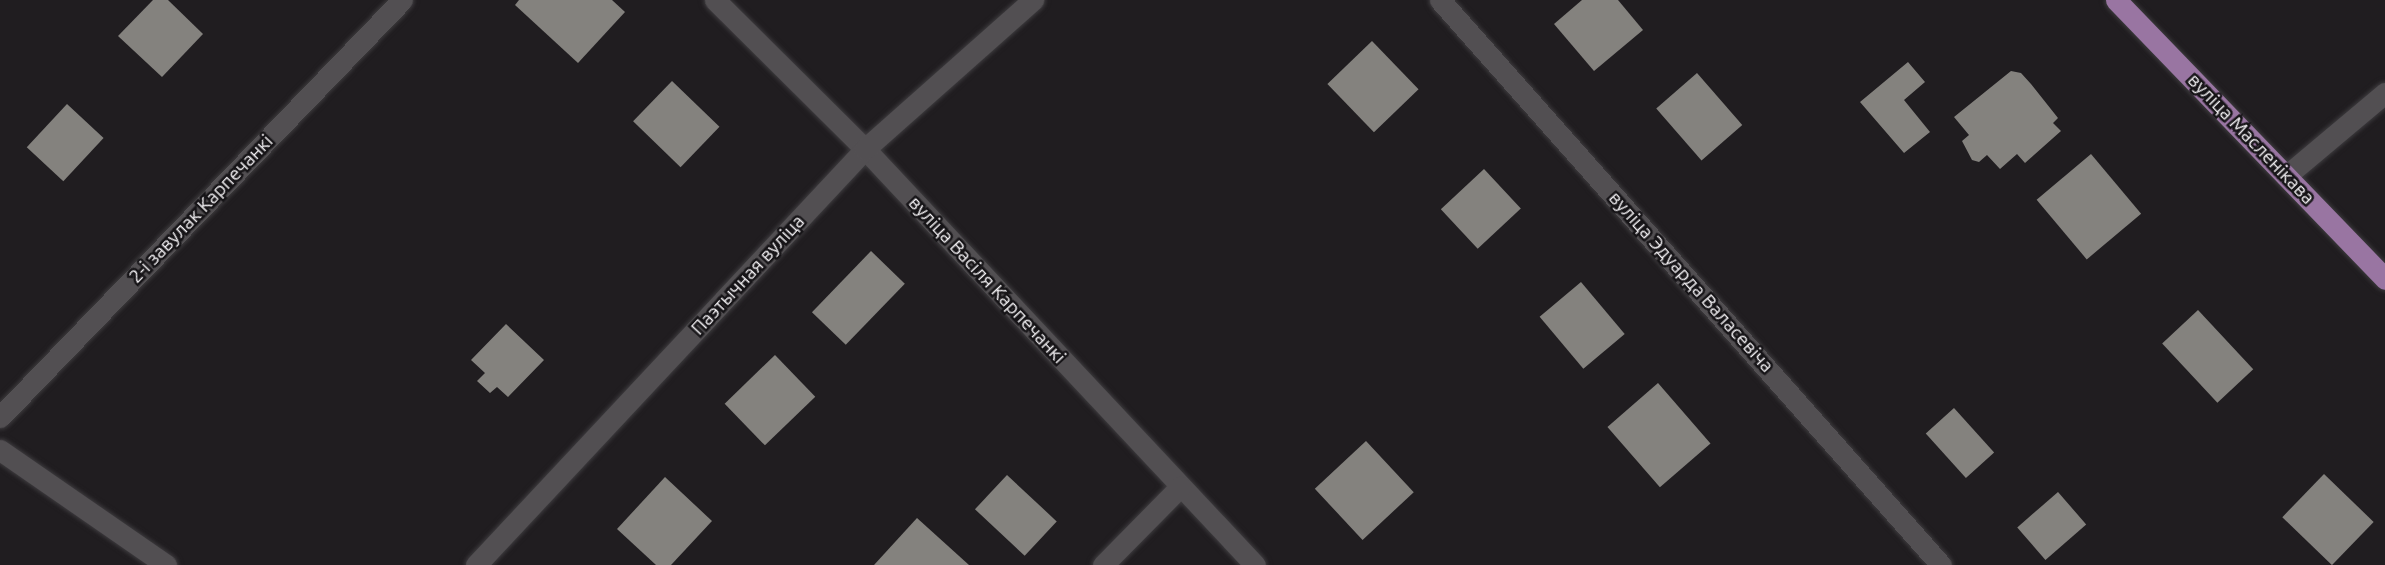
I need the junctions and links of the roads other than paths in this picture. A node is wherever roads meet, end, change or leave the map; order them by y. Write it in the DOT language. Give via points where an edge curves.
graph roads {
  1 [pos="402,0"];
  2 [pos="715,0"];
  3 [pos="1033,0"];
  4 [pos="1440,0"];
  5 [pos="2116,0"];
  6 [pos="2385,93"];
  7 [pos="865,149"];
  8 [pos="2286,176"];
  9 [pos="2385,279"];
  10 [pos="0,417"];
  11 [pos="0,450"];
  12 [pos="1180,487"];
  13 [pos="166,565"];
  14 [pos="476,565"];
  15 [pos="1103,565"];
  16 [pos="1255,565"];
  17 [pos="1941,565"];
  1 -- 10 [label="street, 2-і завулак Карпечанкі"];
  2 -- 7 [label="street, вуліца Васіля Карпечанкі"];
  3 -- 7 [label="street, Паэтычная вуліца"];
  4 -- 17 [label="street, вуліца Эдуарда Валасевіча"];
  5 -- 8 [label="main road, вуліца Масленікава"];
  6 -- 8 [label="street"];
  7 -- 12 [label="street, вуліца Васіля Карпечанкі"];
  7 -- 14 [label="street, Паэтычная вуліца"];
  8 -- 9 [label="main road, вуліца Масленікава"];
  11 -- 13 [label="street"];
  12 -- 15 [label="street"];
  12 -- 16 [label="street, вуліца Васіля Карпечанкі"];
}
